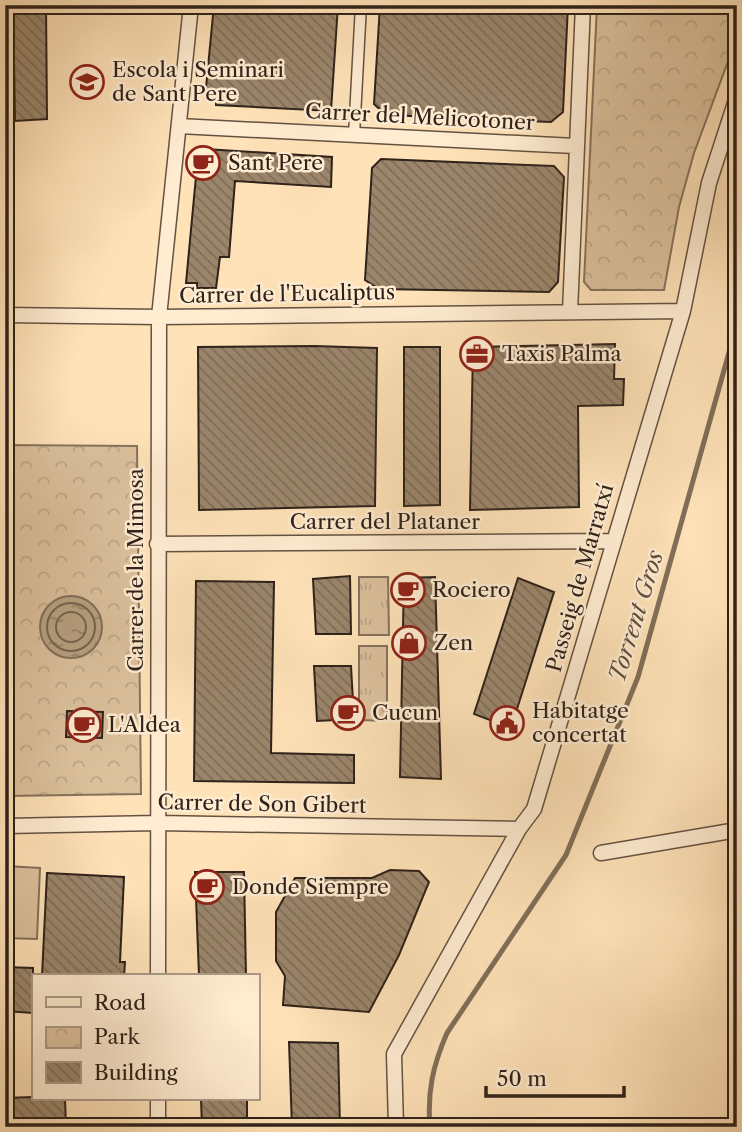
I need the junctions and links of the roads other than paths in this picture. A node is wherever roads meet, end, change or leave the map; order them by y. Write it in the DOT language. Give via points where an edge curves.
graph roads {
  1 [pos="191,5"];
  2 [pos="361,5"];
  3 [pos="583,5"];
  4 [pos="737,97"];
  5 [pos="179,126"];
  6 [pos="354,135"];
  7 [pos="575,146"];
  8 [pos="683,311"];
  9 [pos="570,312"];
  10 [pos="5,315"];
  11 [pos="159,317"];
  12 [pos="612,541"];
  13 [pos="157,544"];
  14 [pos="158,823"];
  15 [pos="5,826"];
  16 [pos="519,829"];
  17 [pos="737,830"];
  18 [pos="601,853"];
  19 [pos="158,974"];
  20 [pos="158,1100"];
  21 [pos="158,1127"];
  22 [pos="396,1127"];
  1 -- 5 [label="street, Carrer de la Mimosa"];
  2 -- 6 [label="street"];
  3 -- 7 [label="street"];
  4 -- 8 [label="street, Passeig de Marratxí" via="709,183"];
  5 -- 6 [label="street, Carrer del Melicotoner"];
  5 -- 11 [label="street, Carrer de la Mimosa"];
  6 -- 7 [label="street, Carrer del Melicotoner"];
  7 -- 9 [label="street"];
  8 -- 9 [label="street, Carrer de l'Eucaliptus"];
  8 -- 12 [label="street, Passeig de Marratxí"];
  9 -- 11 [label="street, Carrer de l'Eucaliptus"];
  10 -- 11 [label="street, Carrer de l'Eucaliptus"];
  11 -- 13 [label="street, Carrer de la Mimosa"];
  12 -- 13 [label="street, Carrer del Plataner"];
  12 -- 16 [label="street, Passeig de Marratxí" via="534,809"];
  13 -- 14 [label="street, Carrer de la Mimosa"];
  14 -- 15 [label="street, Carrer de Son Gibert"];
  14 -- 16 [label="street, Carrer de Son Gibert"];
  14 -- 19 [label="street, Carrer de la Mimosa"];
  16 -- 22 [label="street, Passeig de Marratxí" via="394,1054"];
  17 -- 18 [label="street"];
  20 -- 21 [label="street"];
}
